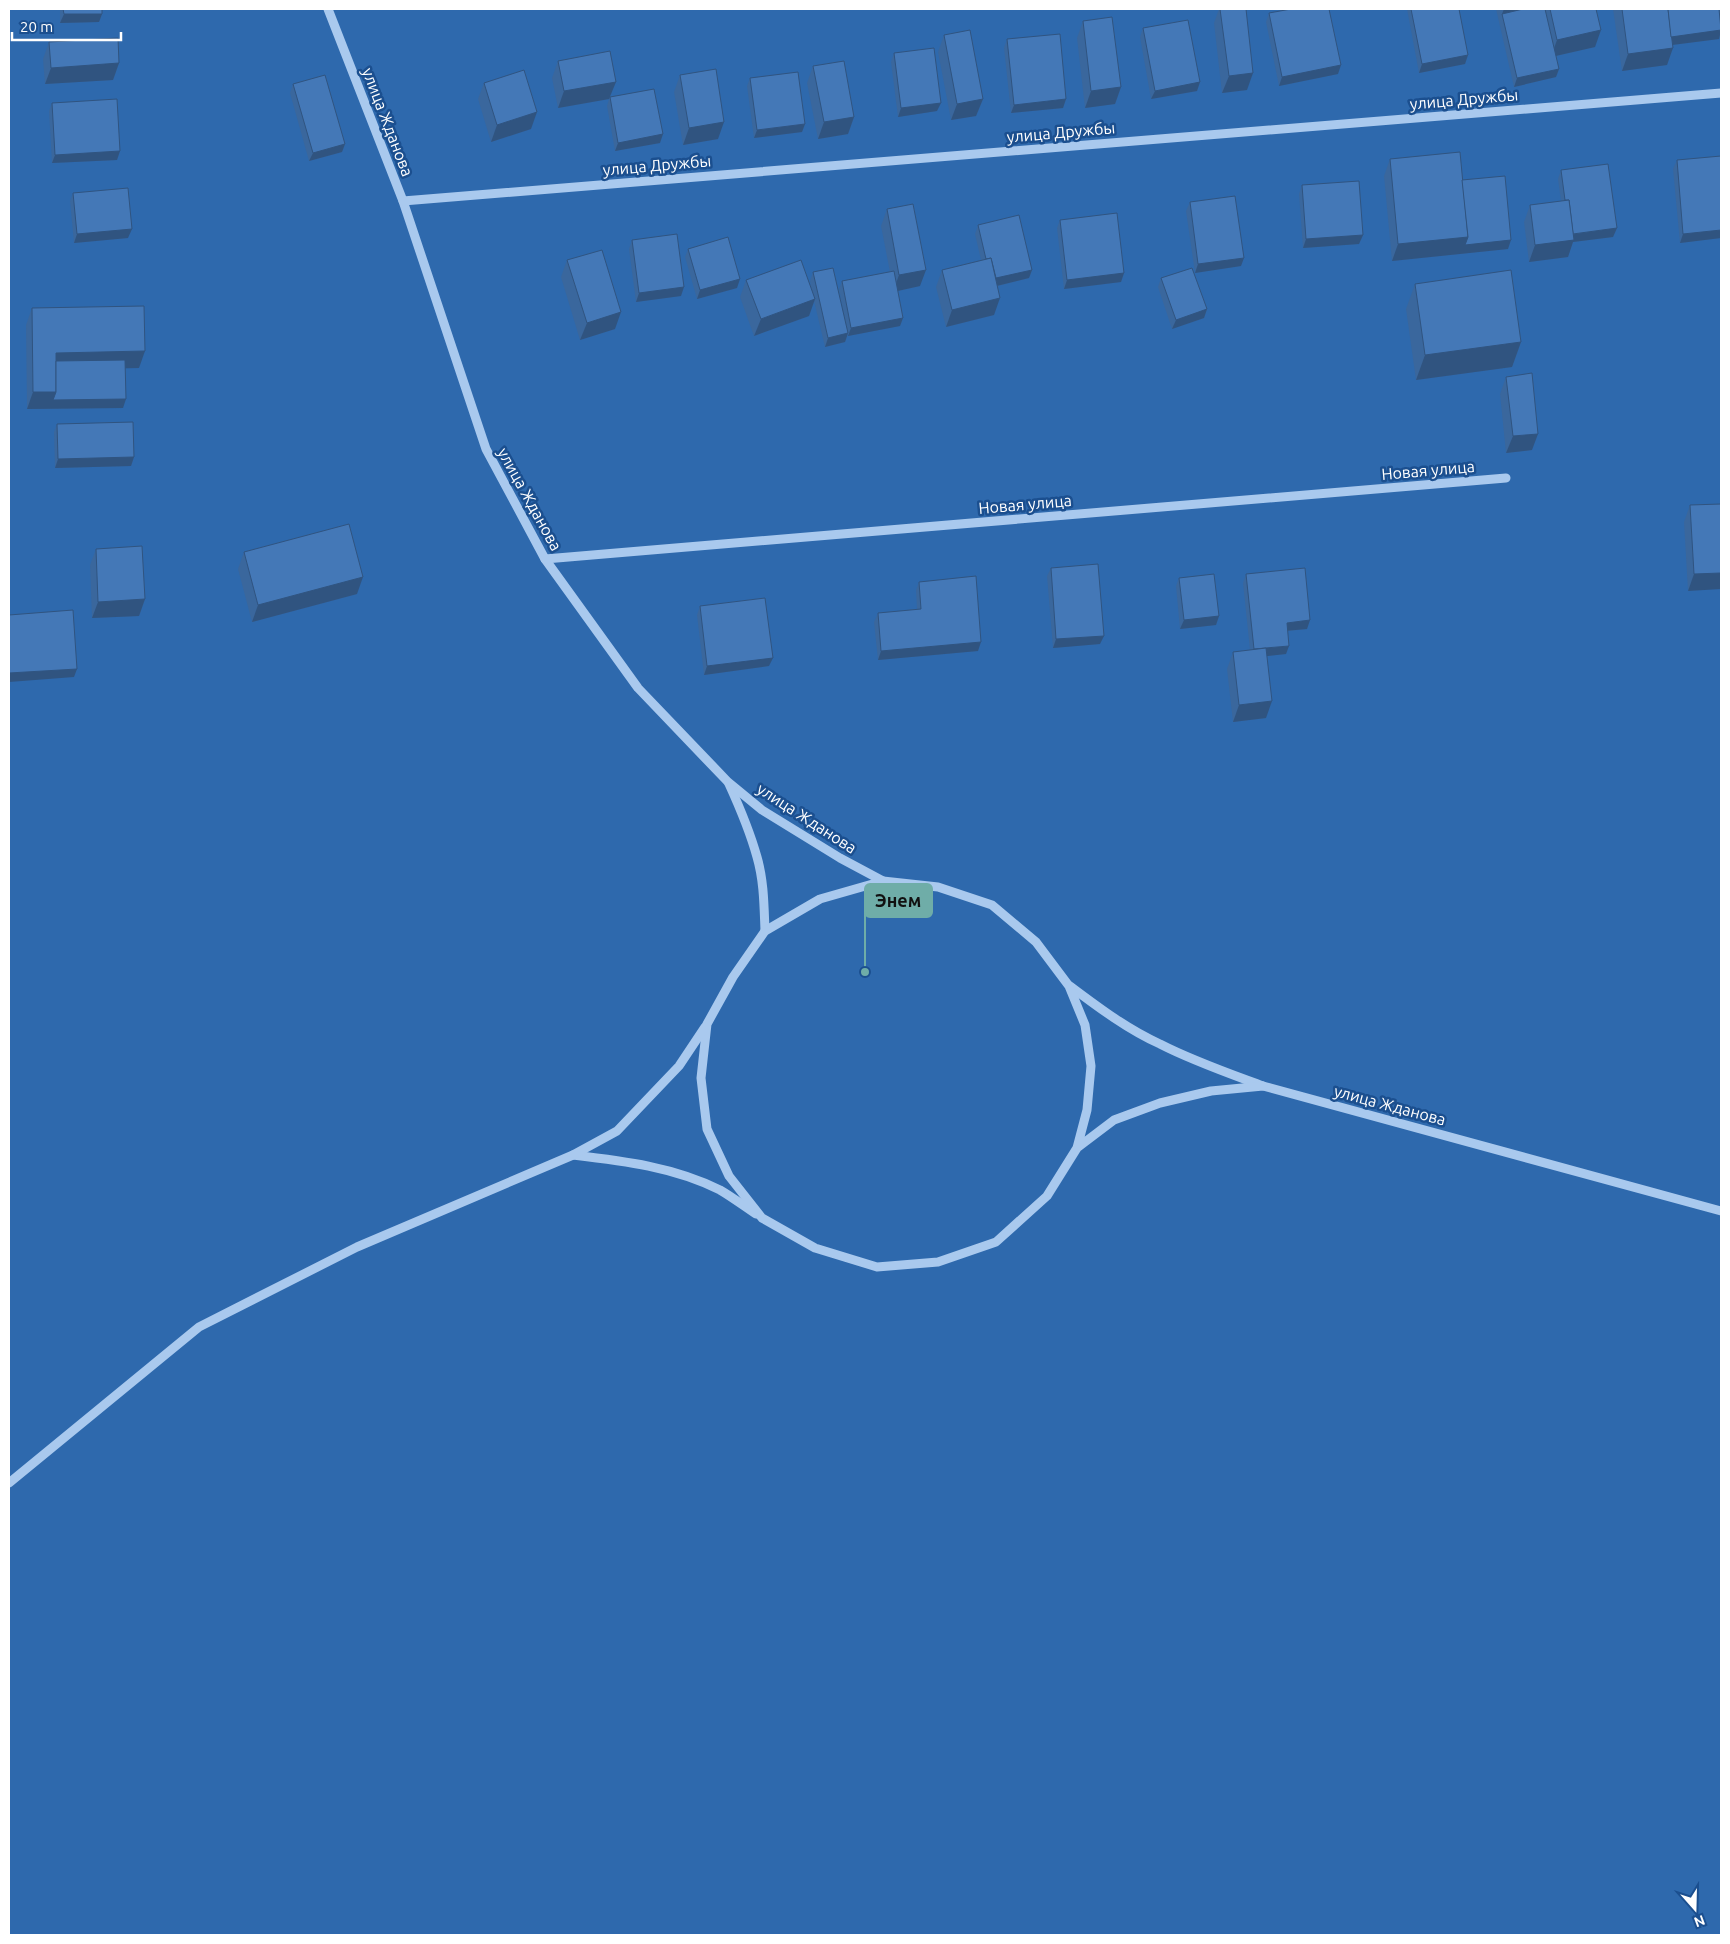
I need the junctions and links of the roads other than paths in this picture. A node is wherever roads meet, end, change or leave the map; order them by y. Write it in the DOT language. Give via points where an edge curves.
graph roads {
  1 [pos="328,9"];
  2 [pos="1721,93"];
  3 [pos="403,201"];
  4 [pos="1506,478"];
  5 [pos="546,559"];
  6 [pos="728,782"];
  7 [pos="882,881"];
  8 [pos="765,931"];
  9 [pos="1069,986"];
  10 [pos="707,1024"];
  11 [pos="1263,1086"];
  12 [pos="1077,1148"];
  13 [pos="573,1155"];
  14 [pos="1721,1211"];
  15 [pos="762,1218"];
  16 [pos="9,1483"];
  1 -- 3 [label="street, улица Жданова"];
  2 -- 3 [label="street, улица Дружбы"];
  3 -- 5 [label="street, улица Жданова" via="486,449"];
  4 -- 5 [label="street, Новая улица"];
  5 -- 6 [label="street, улица Жданова" via="638,688"];
  6 -- 7 [label="street, улица Жданова" via="762,810"];
  6 -- 8 [label="street" via="758,858"];
  7 -- 8 [label="street, улица Жданова" via="820,899"];
  7 -- 9 [label="street, улица Жданова" via="938,888 992,905 1036,942"];
  8 -- 10 [label="street, улица Жданова" via="733,977"];
  9 -- 11 [label="street, улица Жданова" via="1158,1044"];
  9 -- 12 [label="street, улица Жданова" via="1085,1025 1091,1066 1087,1110"];
  10 -- 13 [label="street" via="679,1066 617,1131"];
  10 -- 15 [label="street, улица Жданова" via="701,1078 707,1129 730,1176"];
  11 -- 12 [label="street" via="1211,1091 1160,1103 1114,1120"];
  11 -- 14 [label="street, улица Жданова"];
  12 -- 15 [label="street, улица Жданова" via="1047,1196 996,1242 938,1262 877,1266 815,1248"];
  13 -- 15 [label="street" via="627,1161 672,1172 720,1190"];
  13 -- 16 [label="street" via="356,1247 199,1327"];
}
